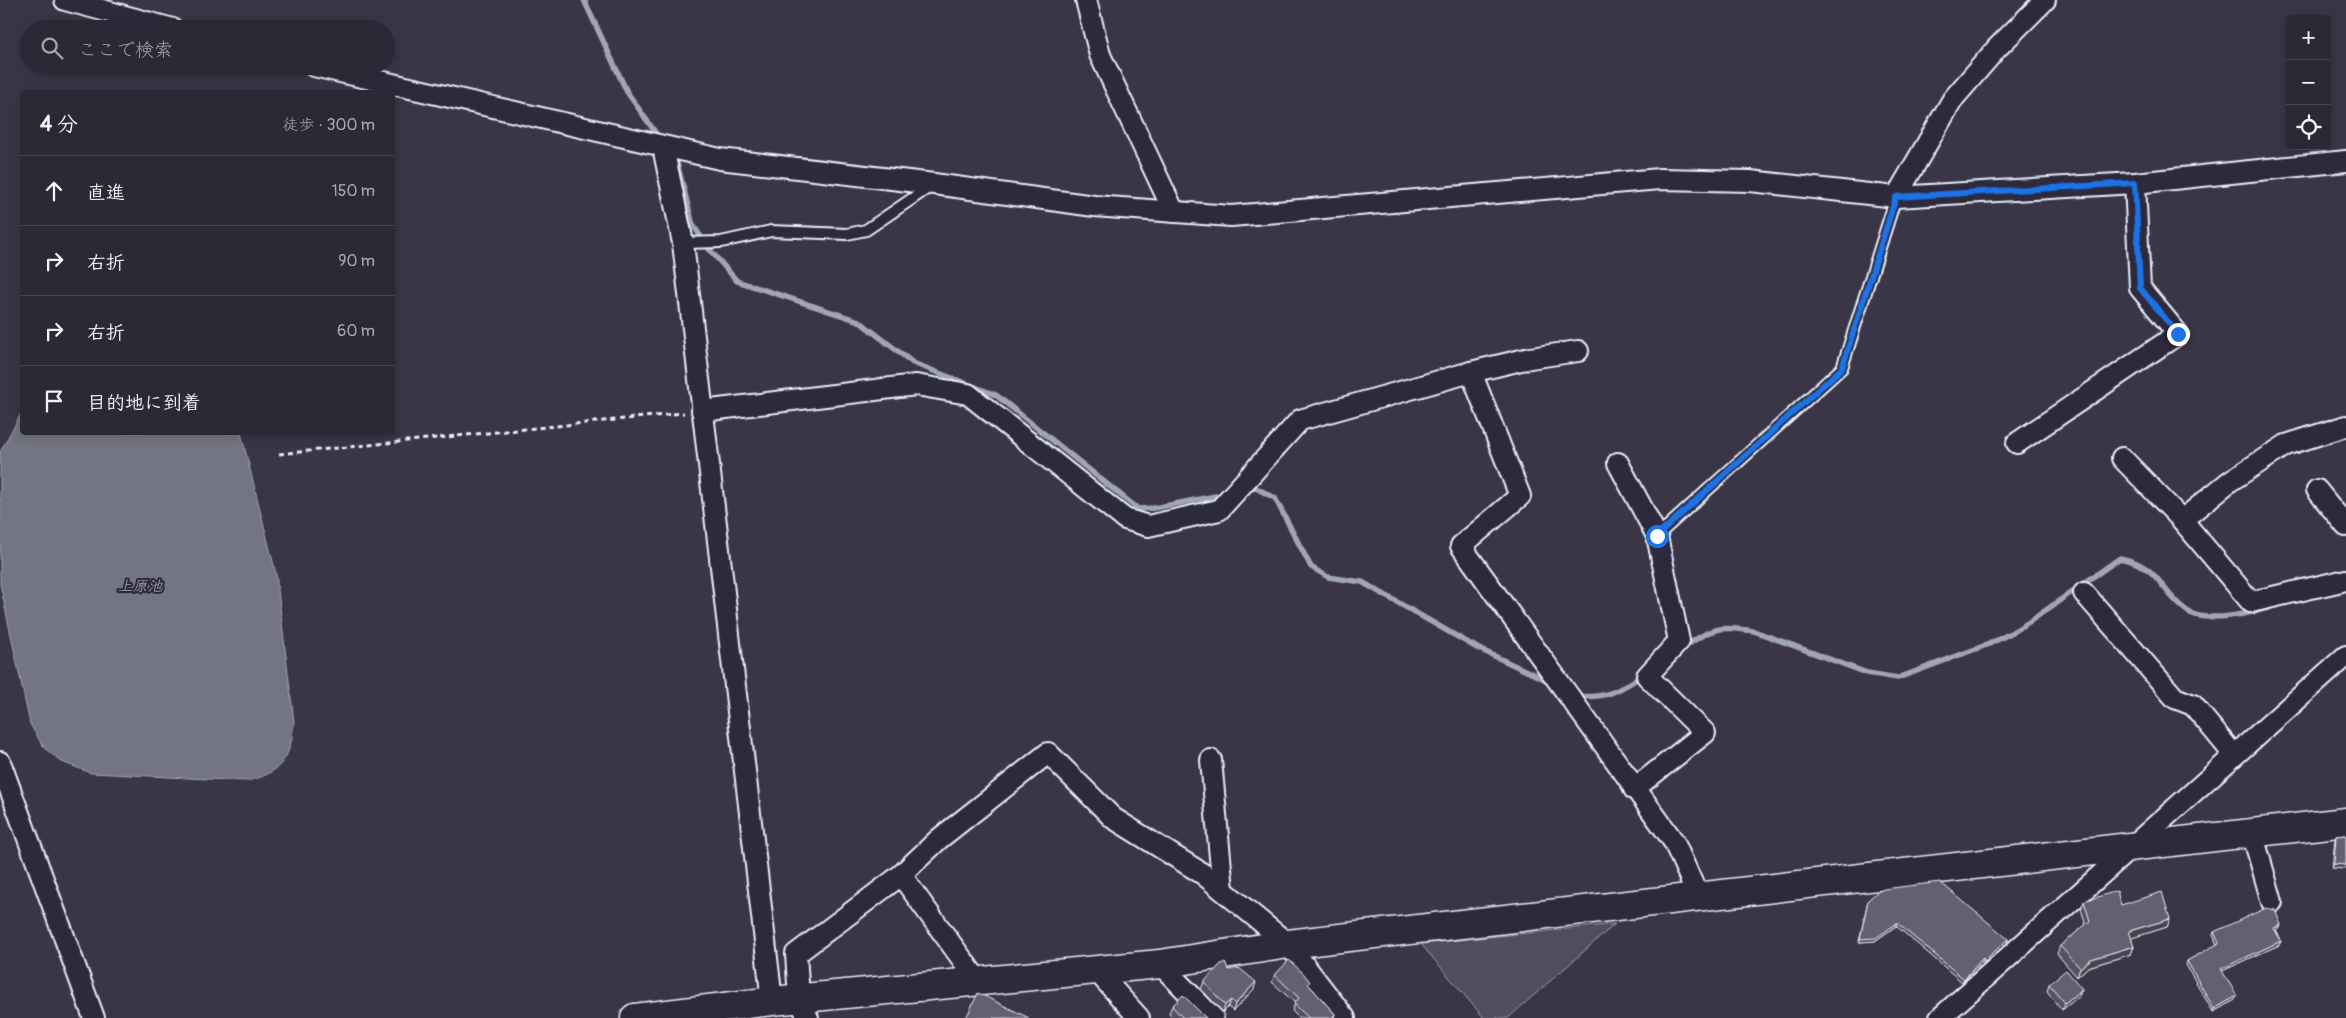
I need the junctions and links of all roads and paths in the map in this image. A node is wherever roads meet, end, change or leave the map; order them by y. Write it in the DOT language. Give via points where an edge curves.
graph roads {
  1 [pos="65,0"];
  2 [pos="1086,0"];
  3 [pos="2045,0"];
  4 [pos="139,20"];
  5 [pos="353,75"];
  6 [pos="663,147"];
  7 [pos="2346,161"];
  8 [pos="2135,183"];
  9 [pos="934,184"];
  10 [pos="1896,197"];
  11 [pos="1174,212"];
  12 [pos="683,243"];
  13 [pos="1578,351"];
  14 [pos="1471,372"];
  15 [pos="702,411"];
  16 [pos="2346,426"];
  17 [pos="2017,443"];
  18 [pos="279,454"];
  19 [pos="2122,458"];
  20 [pos="1618,463"];
  21 [pos="2317,490"];
  22 [pos="2182,520"];
  23 [pos="2346,526"];
  24 [pos="1657,536"];
  25 [pos="2346,580"];
  26 [pos="2084,593"];
  27 [pos="2346,656"];
  28 [pos="2234,755"];
  29 [pos="1211,760"];
  30 [pos="0,762"];
  31 [pos="1634,789"];
  32 [pos="2346,822"];
  33 [pos="2252,832"];
  34 [pos="2131,848"];
  35 [pos="901,875"];
  36 [pos="1222,890"];
  37 [pos="1698,896"];
  38 [pos="2272,902"];
  39 [pos="1288,944"];
  40 [pos="1160,964"];
  41 [pos="1095,969"];
  42 [pos="978,981"];
  43 [pos="772,1001"];
  44 [pos="804,1008"];
  45 [pos="94,1018"];
  46 [pos="635,1018"];
  47 [pos="1139,1018"];
  48 [pos="1214,1018"];
  49 [pos="1345,1018"];
  50 [pos="1940,1018"];
  1 -- 4 [label="street"];
  2 -- 11 [label="street" via="1100,55"];
  3 -- 10 [label="street" via="1953,99"];
  5 -- 6 [label="street"];
  6 -- 9 [label="street" via="720,159"];
  6 -- 12 [label="street"];
  7 -- 8 [label="street"];
  8 -- 10 [label="street"];
  8 -- 17 [label="street" via="2140,288 2178,334"];
  9 -- 11 [label="street" via="1094,206"];
  9 -- 12 [label="lane" via="866,230 847,234 771,231 721,242"];
  10 -- 11 [label="street" via="1750,181 1660,179 1231,216"];
  10 -- 24 [label="lane" via="1842,368"];
  12 -- 15 [label="street"];
  13 -- 14 [label="street"];
  14 -- 15 [label="street" via="1300,420 1219,510 1148,526 1125,519 968,394 916,385"];
  14 -- 31 [label="street" via="1520,496 1461,546"];
  15 -- 18 [label="path"];
  15 -- 43 [label="street"];
  16 -- 22 [label="street" via="2286,445 2230,481"];
  19 -- 22 [label="street"];
  20 -- 24 [label="street"];
  21 -- 23 [label="street"];
  22 -- 25 [label="street" via="2251,602"];
  24 -- 31 [label="street" via="1679,641 1647,676 1705,733"];
  26 -- 28 [label="street" via="2175,698 2193,705"];
  27 -- 28 [label="street"];
  28 -- 34 [label="street"];
  29 -- 36 [label="street"];
  30 -- 45 [label="street"];
  31 -- 37 [label="street" via="1674,842"];
  32 -- 33 [label="street"];
  33 -- 34 [label="street"];
  33 -- 38 [label="street"];
  34 -- 37 [label="street"];
  34 -- 50 [label="street"];
  35 -- 36 [label="street" via="939,839 1048,753 1113,818 1204,874"];
  35 -- 42 [label="street"];
  35 -- 44 [label="street" via="796,954"];
  36 -- 39 [label="street"];
  37 -- 39 [label="street"];
  39 -- 40 [label="street"];
  39 -- 49 [label="street"];
  40 -- 41 [label="street"];
  40 -- 48 [label="street"];
  41 -- 42 [label="street"];
  41 -- 47 [label="street"];
  42 -- 44 [label="street"];
  43 -- 44 [label="street"];
  43 -- 46 [label="street"];
}
